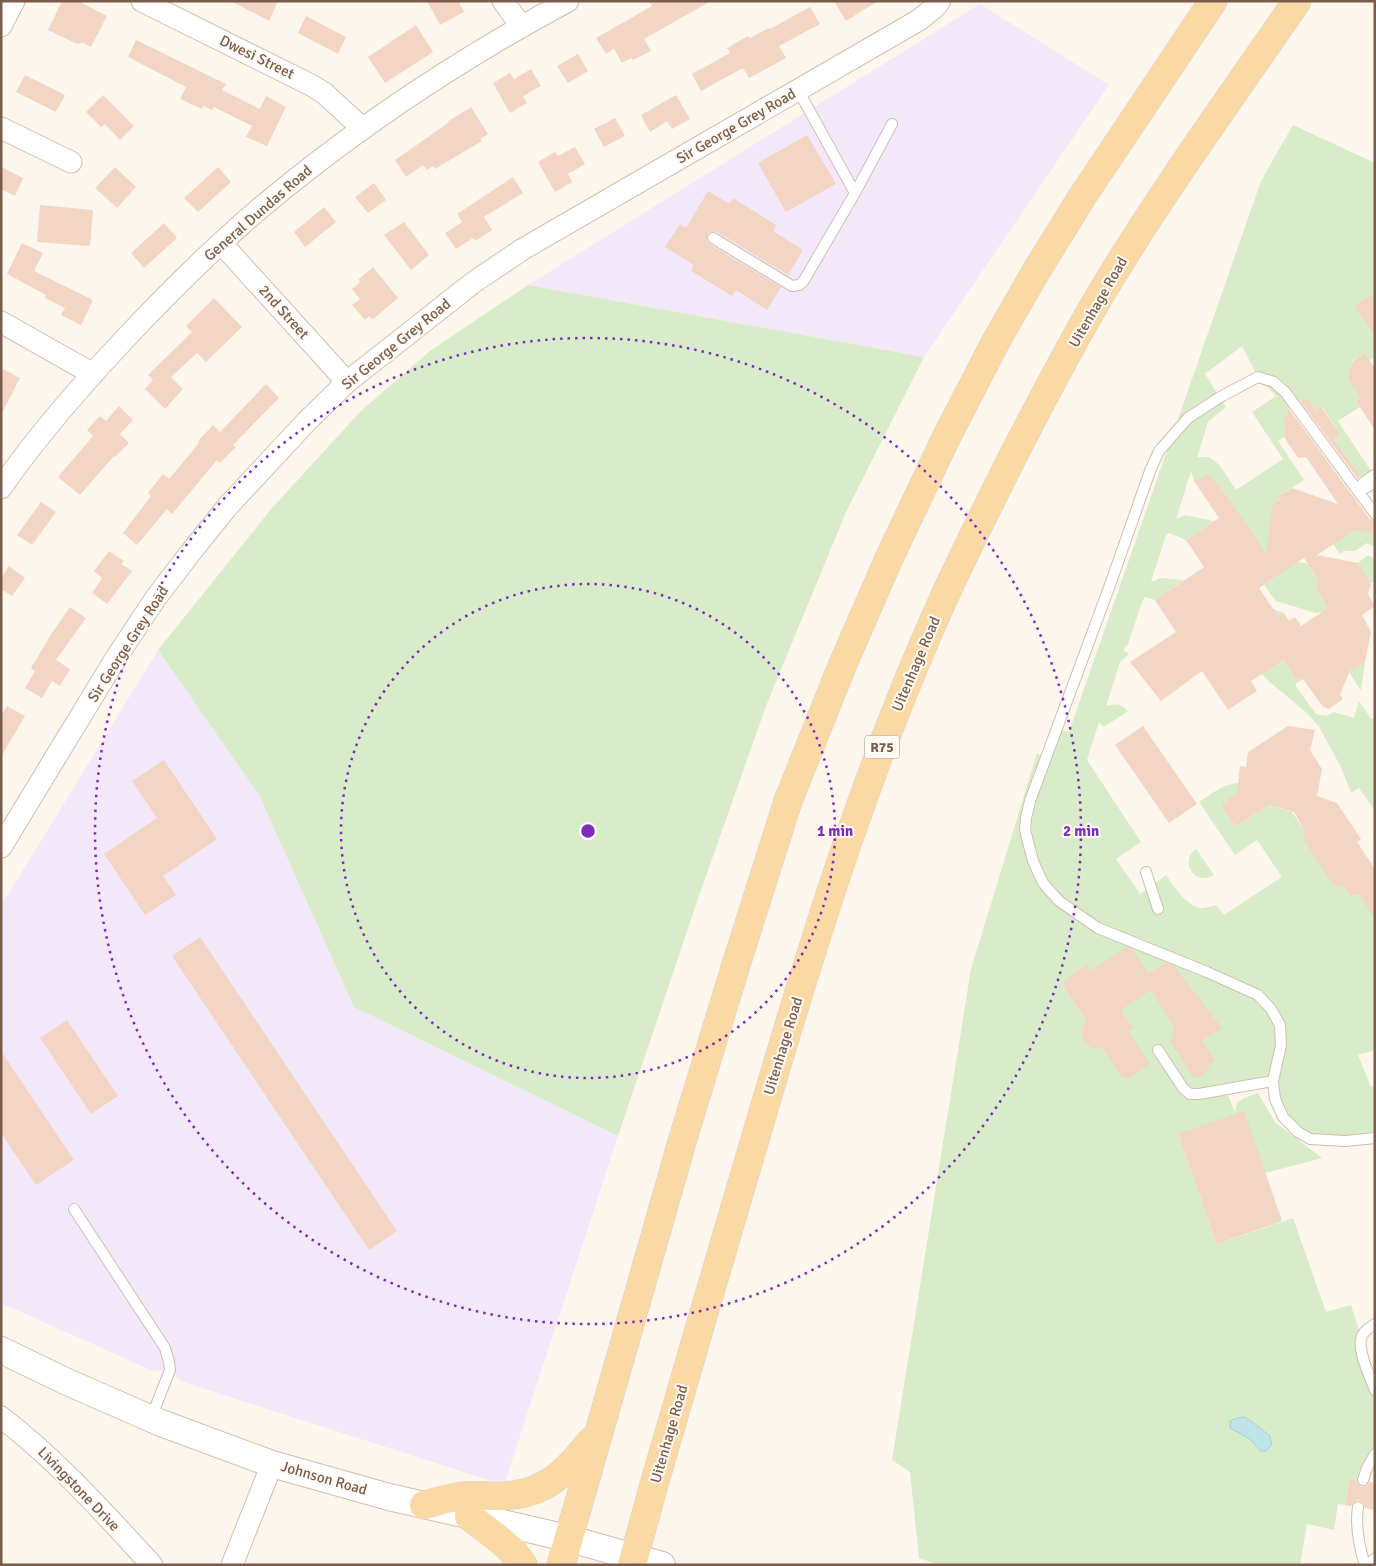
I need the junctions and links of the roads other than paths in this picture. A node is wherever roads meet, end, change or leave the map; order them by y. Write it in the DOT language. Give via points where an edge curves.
graph roads {
  1 [pos="14,1"];
  2 [pos="142,1"];
  3 [pos="503,1"];
  4 [pos="568,1"];
  5 [pos="940,1"];
  6 [pos="1213,1"];
  7 [pos="1297,1"];
  8 [pos="1,26"];
  9 [pos="522,27"];
  10 [pos="798,90"];
  11 [pos="892,124"];
  12 [pos="1,128"];
  13 [pos="362,128"];
  14 [pos="71,162"];
  15 [pos="855,193"];
  16 [pos="714,238"];
  17 [pos="221,243"];
  18 [pos="1,322"];
  19 [pos="93,374"];
  20 [pos="347,382"];
  21 [pos="1,488"];
  22 [pos="1375,514"];
  23 [pos="1,847"];
  24 [pos="1146,872"];
  25 [pos="1158,910"];
  26 [pos="1158,1050"];
  27 [pos="1272,1081"];
  28 [pos="1375,1138"];
  29 [pos="74,1209"];
  30 [pos="1375,1324"];
  31 [pos="1,1350"];
  32 [pos="1375,1390"];
  33 [pos="1,1417"];
  34 [pos="150,1418"];
  35 [pos="598,1434"];
  36 [pos="1375,1454"];
  37 [pos="272,1464"];
  38 [pos="1363,1480"];
  39 [pos="424,1505"];
  40 [pos="1358,1507"];
  41 [pos="469,1516"];
  42 [pos="568,1538"];
  43 [pos="1375,1558"];
  44 [pos="633,1561"];
  45 [pos="152,1565"];
  46 [pos="232,1565"];
  47 [pos="523,1565"];
  48 [pos="561,1565"];
  49 [pos="662,1565"];
  50 [pos="1367,1565"];
  1 -- 8 [label="street"];
  2 -- 13 [label="street, Dwesi Street" via="311,85"];
  3 -- 9 [label="street"];
  4 -- 9 [label="street, General Dundas Road"];
  5 -- 10 [label="street, Sir George Grey Road" via="919,20"];
  6 -- 35 [label="main road" via="1082,197 995,343 895,545 842,666 785,811 684,1135"];
  7 -- 44 [label="main road, Uitenhage Road / R75" via="1103,289 1046,392 935,619 887,732 832,889 791,1018"];
  9 -- 13 [label="street, General Dundas Road"];
  10 -- 15 [label="lane"];
  10 -- 20 [label="street, Sir George Grey Road" via="523,249 474,282"];
  11 -- 15 [label="lane"];
  12 -- 14 [label="street"];
  13 -- 17 [label="street, General Dundas Road"];
  15 -- 16 [label="lane" via="799,285 792,286"];
  17 -- 19 [label="street, General Dundas Road"];
  17 -- 20 [label="street, 2nd Street"];
  18 -- 19 [label="street"];
  19 -- 21 [label="street, General Dundas Road" via="45,429"];
  20 -- 23 [label="street, Sir George Grey Road" via="228,506 179,568 116,658"];
  22 -- 27 [label="lane" via="1294,404 1274,382 1258,378 1188,418 1159,451 1150,471 1026,818 1025,830 1032,861 1043,883 1059,901 1098,928 1258,995 1280,1025 1281,1045"];
  24 -- 25 [label="lane"];
  26 -- 27 [label="lane" via="1190,1094"];
  27 -- 28 [label="lane" via="1283,1117 1310,1139 1345,1141"];
  29 -- 34 [label="lane" via="165,1348 170,1370"];
  30 -- 32 [label="lane" via="1361,1338 1361,1350"];
  31 -- 34 [label="street, Johnson Road"];
  33 -- 45 [label="street, Livingstone Drive" via="52,1459"];
  34 -- 37 [label="street, Johnson Road"];
  35 -- 39 [label="main road" via="571,1466 535,1491 520,1495 461,1496"];
  35 -- 42 [label="main road"];
  36 -- 38 [label="lane"];
  37 -- 39 [label="street, Johnson Road"];
  37 -- 46 [label="street"];
  39 -- 41 [label="street, Johnson Road"];
  40 -- 50 [label="lane" via="1360,1550"];
  41 -- 42 [label="street, Johnson Road"];
  41 -- 47 [label="main road" via="502,1542"];
  42 -- 44 [label="street, Johnson Road"];
  42 -- 48 [label="main road"];
  43 -- 50 [label="lane"];
  44 -- 49 [label="street, Johnson Road"];
}
